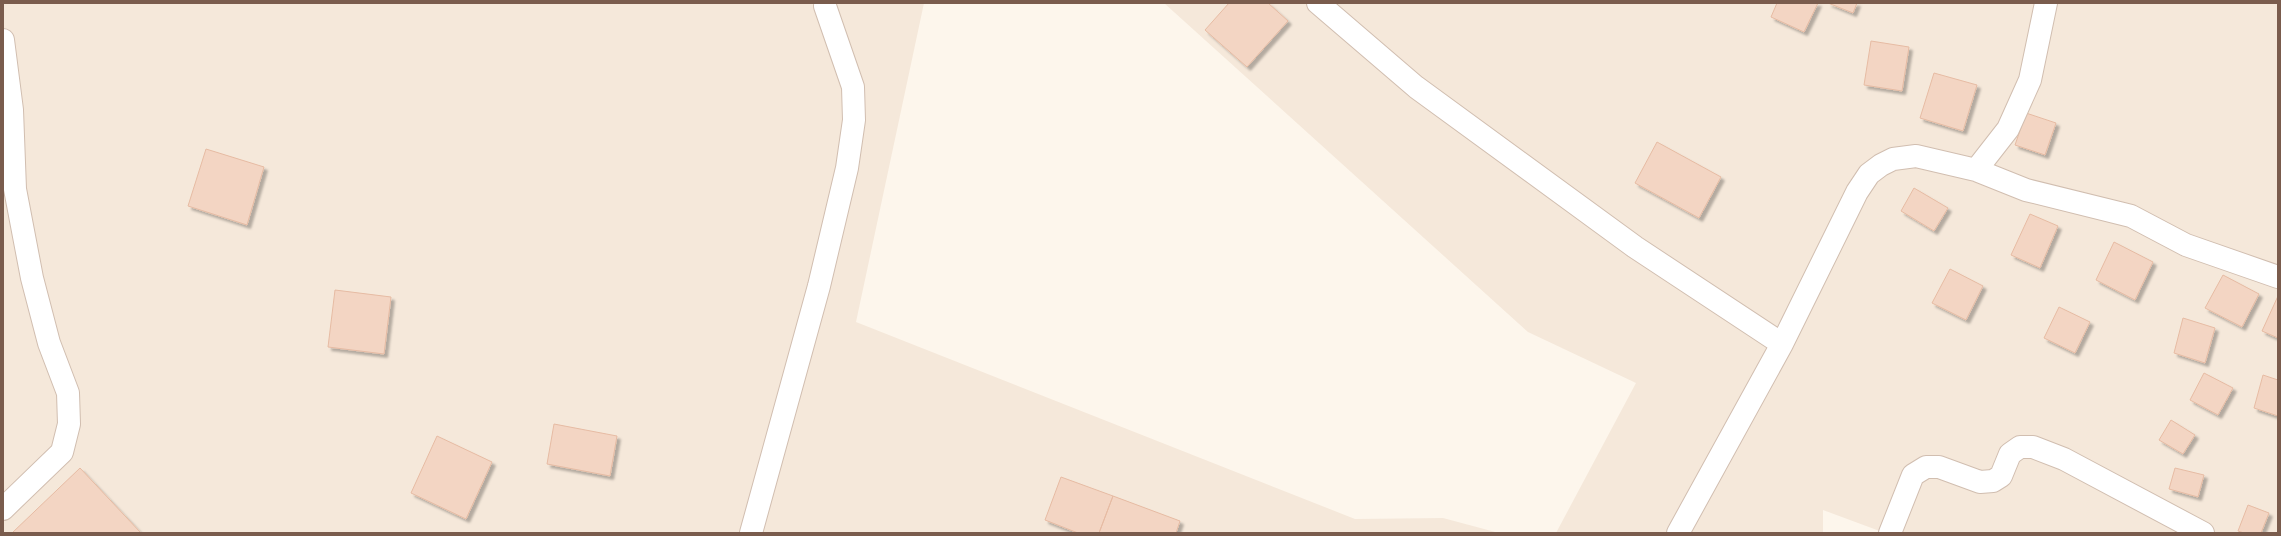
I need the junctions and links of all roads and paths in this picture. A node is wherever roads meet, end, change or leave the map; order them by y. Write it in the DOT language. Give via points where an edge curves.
graph roads {
  1 [pos="1318,3"];
  2 [pos="2046,3"];
  3 [pos="825,6"];
  4 [pos="3,40"];
  5 [pos="1976,170"];
  6 [pos="2278,278"];
  7 [pos="1782,344"];
  8 [pos="3,510"];
  9 [pos="750,533"];
  10 [pos="1678,533"];
  11 [pos="1890,533"];
  12 [pos="2202,533"];
  1 -- 7 [label="street" via="1448,111 1635,247"];
  2 -- 5 [label="street" via="2030,80 2008,129"];
  3 -- 9 [label="street" via="853,87 854,120 846,168 819,286"];
  4 -- 8 [label="street" via="12,110 15,189 32,278 50,343 68,393 69,424 62,452"];
  5 -- 6 [label="street" via="2026,190 2130,216 2186,245"];
  5 -- 7 [label="street" via="1916,156 1893,159 1869,174"];
  7 -- 10 [label="street"];
  11 -- 12 [label="street" via="1913,475 1926,467 1939,467 1980,482 1993,481 2001,476 2010,454 2020,447 2033,447 2064,459"];
}
